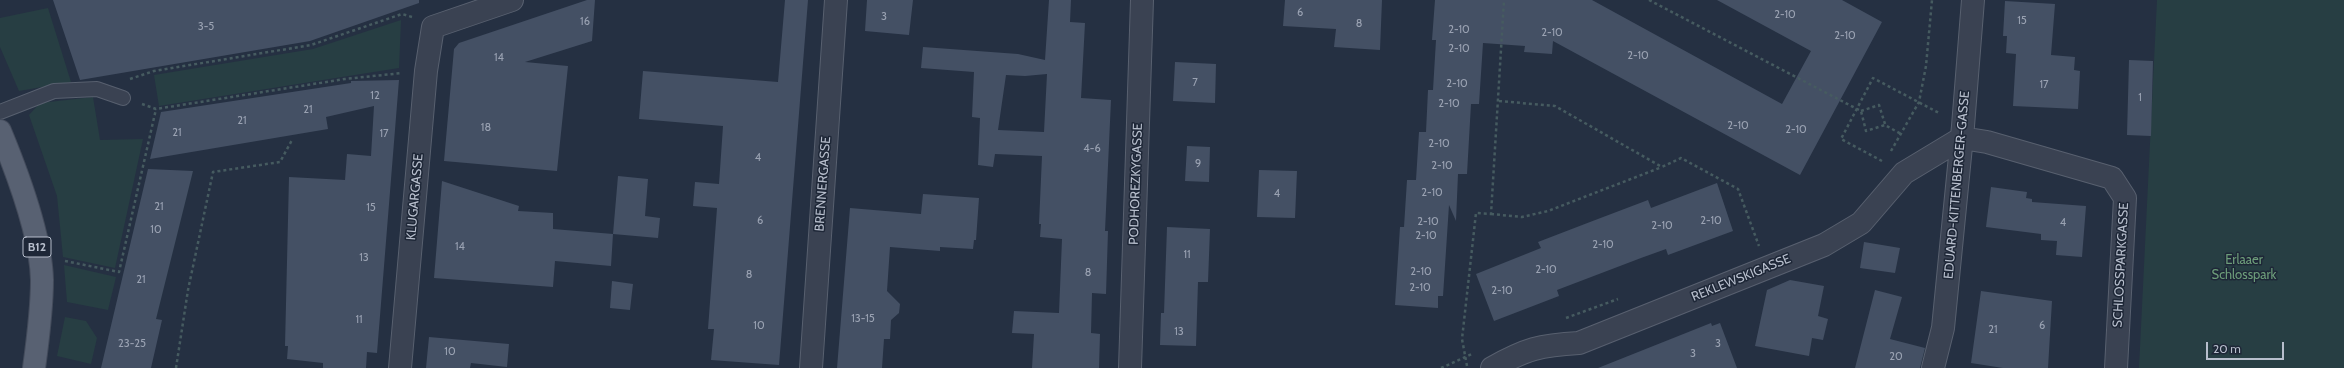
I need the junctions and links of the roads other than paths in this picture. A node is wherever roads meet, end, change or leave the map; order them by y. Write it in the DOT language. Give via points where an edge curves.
graph roads {
  1 [pos="512,0"];
  2 [pos="836,0"];
  3 [pos="1142,0"];
  4 [pos="1973,0"];
  5 [pos="123,98"];
  6 [pos="0,112"];
  7 [pos="0,131"];
  8 [pos="1963,132"];
  9 [pos="1485,359"];
  10 [pos="34,368"];
  11 [pos="400,368"];
  12 [pos="811,368"];
  13 [pos="1130,368"];
  14 [pos="1933,368"];
  15 [pos="2116,368"];
  1 -- 11 [label="street, KLUGARGASSE" via="433,27 426,71"];
  2 -- 12 [label="street, BRENNERGASSE"];
  3 -- 13 [label="street, PODHOREZKYGASSE"];
  4 -- 8 [label="street, EDUARD-KITTENBERGER-GASSE"];
  5 -- 6 [label="lane" via="97,89 54,92"];
  7 -- 10 [label="main road, B12" via="17,172 40,256 42,280"];
  8 -- 9 [label="street, REKLEWSKIGASSE" via="1904,173 1862,222 1824,245 1579,343 1542,345 1514,355"];
  8 -- 14 [label="street, EDUARD-KITTENBERGER-GASSE" via="1943,328"];
  8 -- 15 [label="street, SCHLOSSPARKGASSE" via="1987,142 2112,178 2125,198"];
}
